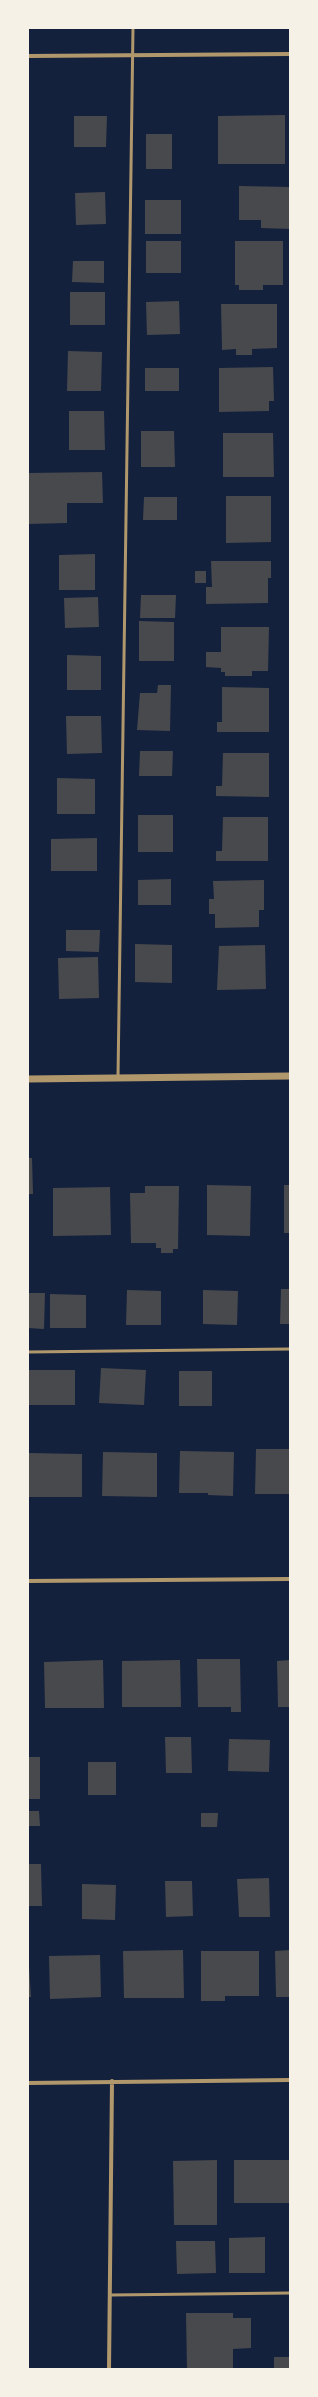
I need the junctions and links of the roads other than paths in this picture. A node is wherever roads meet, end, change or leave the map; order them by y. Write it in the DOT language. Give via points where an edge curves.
graph roads {
  1 [pos="133,28"];
  2 [pos="290,54"];
  3 [pos="132,55"];
  4 [pos="28,56"];
  5 [pos="290,1076"];
  6 [pos="28,1079"];
  7 [pos="118,1079"];
  8 [pos="290,1349"];
  9 [pos="28,1352"];
  10 [pos="290,1579"];
  11 [pos="28,1581"];
  12 [pos="290,2080"];
  13 [pos="112,2081"];
  14 [pos="28,2082"];
  15 [pos="290,2293"];
  16 [pos="111,2295"];
  17 [pos="109,2369"];
  1 -- 3 [label="lane"];
  2 -- 3 [label="street"];
  3 -- 4 [label="street"];
  3 -- 7 [label="lane"];
  5 -- 7 [label="street"];
  6 -- 7 [label="street"];
  8 -- 9 [label="lane"];
  10 -- 11 [label="street"];
  12 -- 13 [label="street"];
  13 -- 14 [label="street"];
  13 -- 16 [label="street"];
  15 -- 16 [label="lane"];
  16 -- 17 [label="street"];
}
